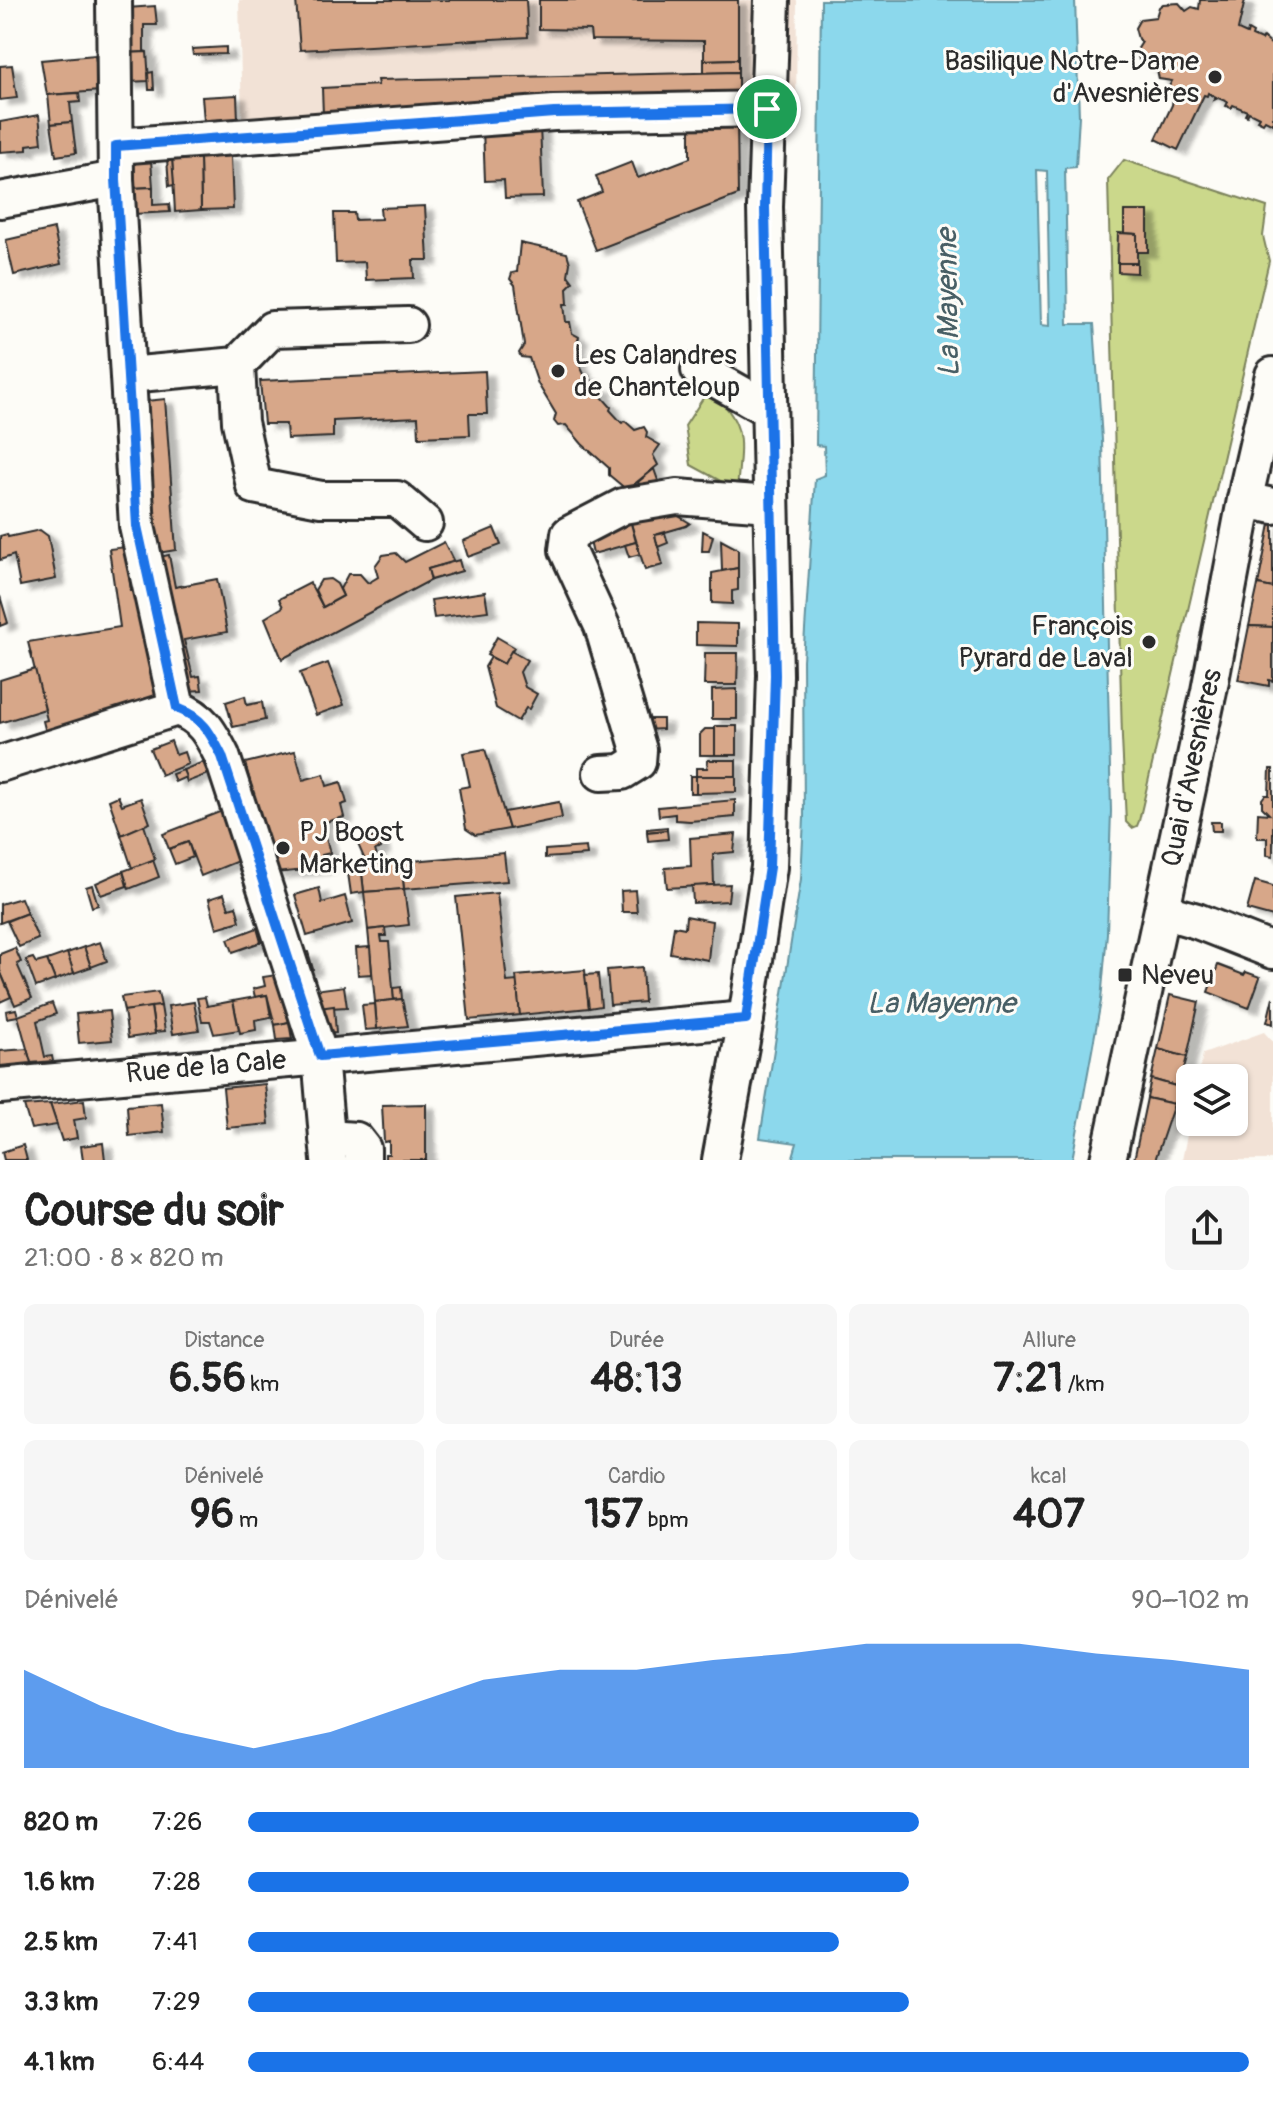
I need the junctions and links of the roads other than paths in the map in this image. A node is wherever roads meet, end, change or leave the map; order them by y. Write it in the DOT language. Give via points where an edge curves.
graph roads {
  1 [pos="114,0"];
  2 [pos="772,0"];
  3 [pos="767,109"];
  4 [pos="116,162"];
  5 [pos="0,200"];
  6 [pos="408,325"];
  7 [pos="237,365"];
  8 [pos="699,370"];
  9 [pos="128,375"];
  10 [pos="1273,375"];
  11 [pos="768,409"];
  12 [pos="1259,503"];
  13 [pos="770,504"];
  14 [pos="425,523"];
  15 [pos="177,708"];
  16 [pos="0,764"];
  17 [pos="601,773"];
  18 [pos="1162,911"];
  19 [pos="1273,951"];
  20 [pos="746,1019"];
  21 [pos="320,1056"];
  22 [pos="0,1086"];
  23 [pos="328,1149"];
  24 [pos="363,1160"];
  25 [pos="720,1160"];
  26 [pos="1108,1160"];
  1 -- 4 [label="street"];
  2 -- 3 [label="street"];
  3 -- 4 [label="street" via="554,113"];
  3 -- 11 [label="street"];
  4 -- 5 [label="street"];
  4 -- 9 [label="street"];
  6 -- 7 [label="street" via="272,329"];
  7 -- 9 [label="street"];
  7 -- 14 [label="street" via="240,422 254,486 321,499 397,499"];
  8 -- 11 [label="street"];
  9 -- 15 [label="street" via="137,526"];
  10 -- 12 [label="street, Quai d'Avesnières"];
  11 -- 13 [label="street"];
  12 -- 18 [label="street, Quai d'Avesnières" via="1209,691"];
  13 -- 17 [label="street" via="677,497 623,506 569,534 567,550 602,626 639,750 638,762 622,772"];
  13 -- 20 [label="street" via="775,675 769,867"];
  15 -- 16 [label="street"];
  15 -- 21 [label="street" via="208,727 222,756"];
  18 -- 19 [label="street"];
  18 -- 26 [label="street, Quai d'Avesnières"];
  20 -- 21 [label="street, Rue de la Cale"];
  20 -- 25 [label="street"];
  21 -- 22 [label="street, Rue de la Cale"];
  21 -- 23 [label="street"];
  23 -- 24 [label="street" via="356,1140"];
}
